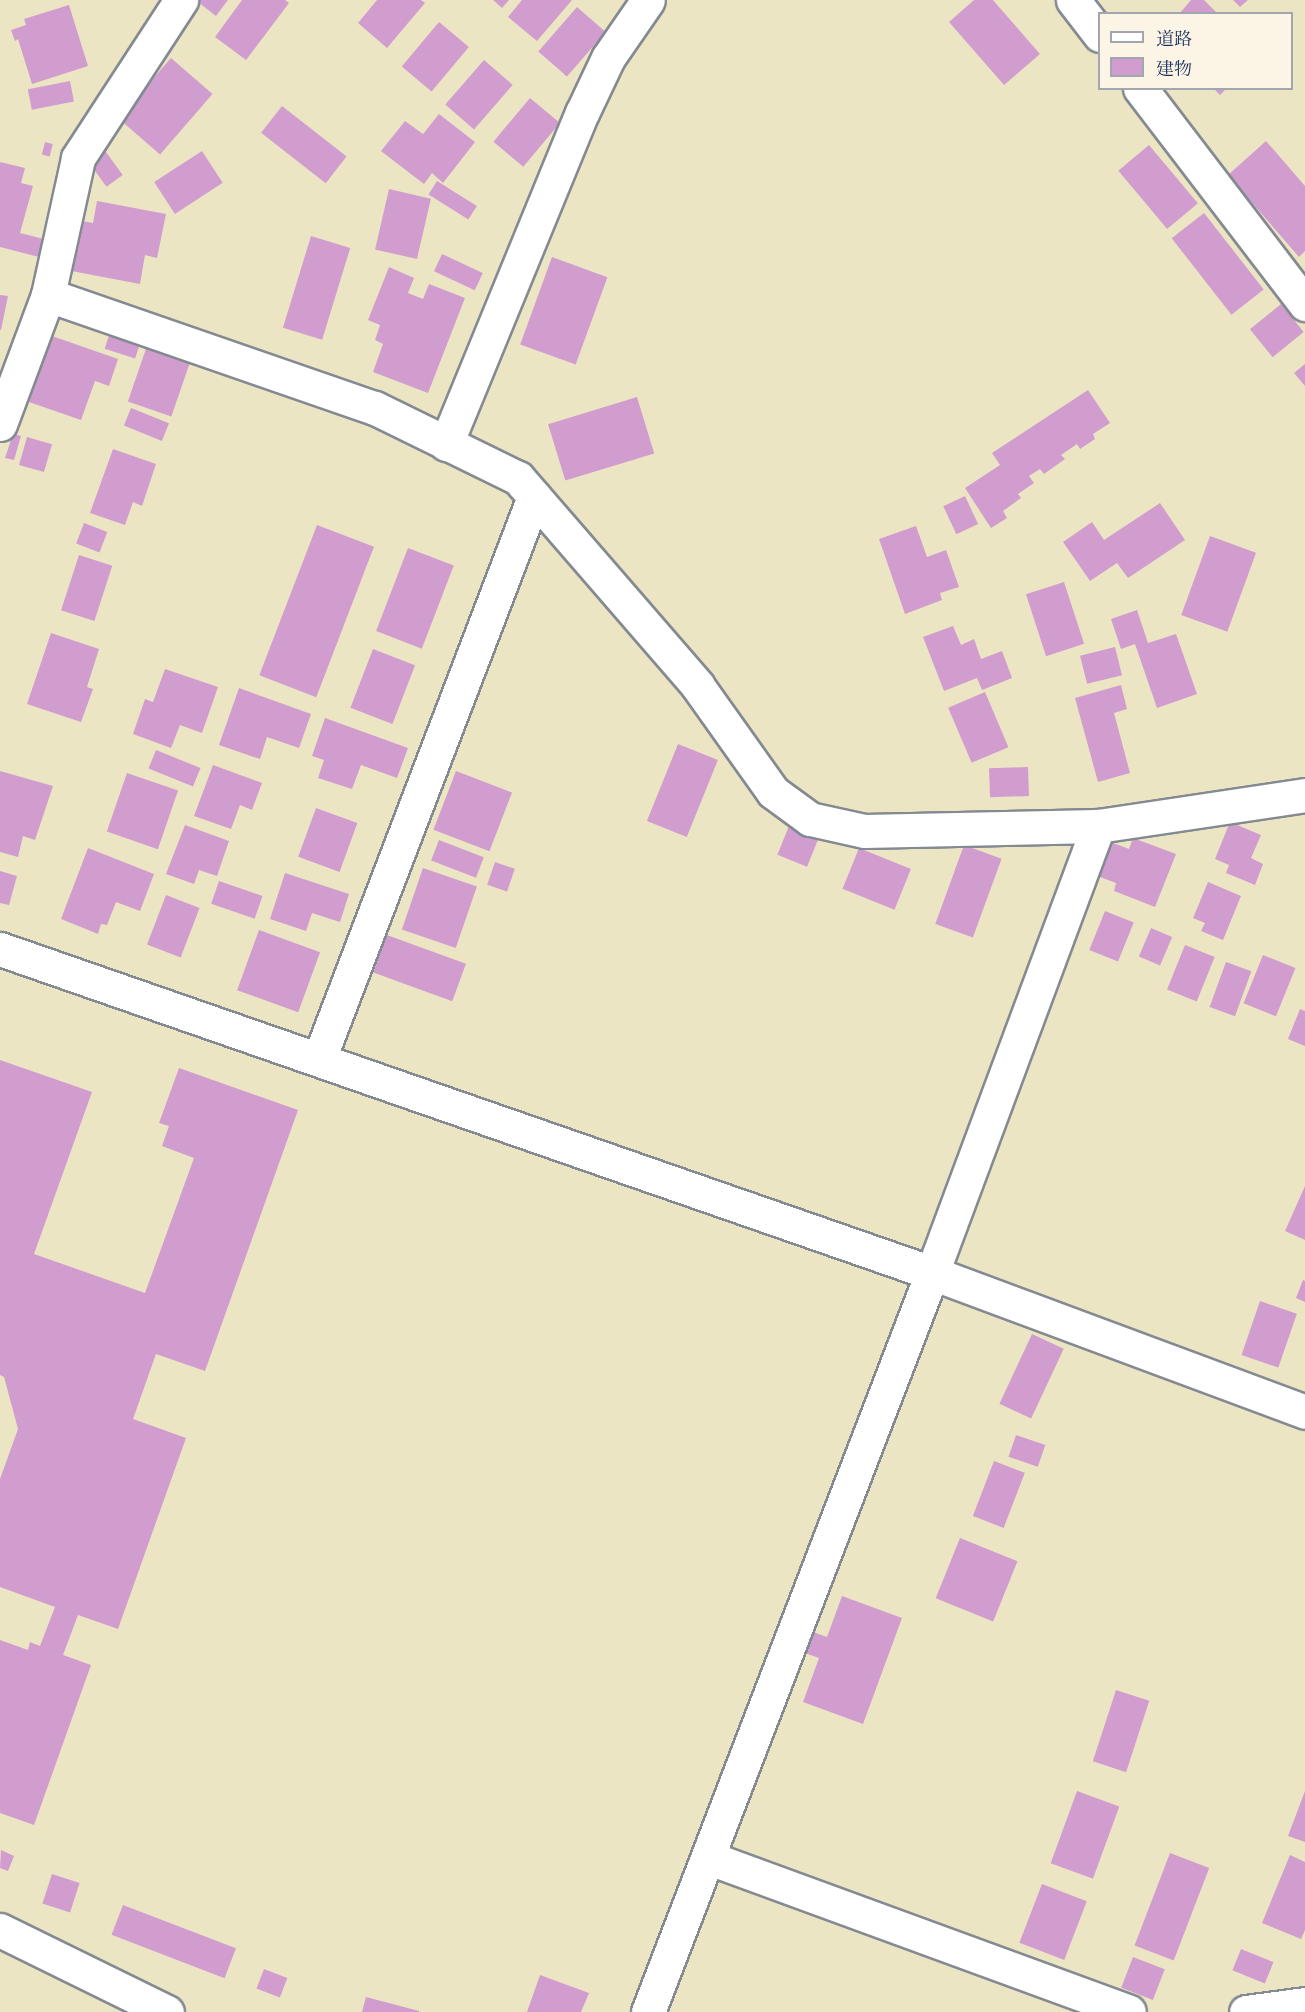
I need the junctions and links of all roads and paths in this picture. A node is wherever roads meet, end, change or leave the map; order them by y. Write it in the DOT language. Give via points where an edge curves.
graph roads {
  1 [pos="180,0"];
  2 [pos="648,0"];
  3 [pos="1073,0"];
  4 [pos="1098,32"];
  5 [pos="1142,90"];
  6 [pos="48,295"];
  7 [pos="1305,304"];
  8 [pos="0,424"];
  9 [pos="446,444"];
  10 [pos="534,496"];
  11 [pos="1305,795"];
  12 [pos="1098,826"];
  13 [pos="0,949"];
  14 [pos="319,1059"];
  15 [pos="932,1273"];
  16 [pos="1305,1412"];
  17 [pos="709,1858"];
  18 [pos="0,1930"];
  19 [pos="1305,2004"];
  20 [pos="167,2012"];
  21 [pos="648,2012"];
  22 [pos="1129,2012"];
  23 [pos="1246,2012"];
  1 -- 6 [label="street" via="78,158"];
  2 -- 9 [label="street" via="608,58 582,113"];
  3 -- 4 [label="street"];
  5 -- 7 [label="street"];
  6 -- 8 [label="street"];
  6 -- 9 [label="street" via="375,408"];
  9 -- 10 [label="street" via="518,478"];
  10 -- 12 [label="street" via="697,685 773,792 810,819 864,831"];
  10 -- 14 [label="street"];
  11 -- 12 [label="street"];
  12 -- 15 [label="street"];
  13 -- 14 [label="street"];
  14 -- 15 [label="street"];
  15 -- 16 [label="street"];
  15 -- 17 [label="street"];
  17 -- 21 [label="street"];
  17 -- 22 [label="street"];
  18 -- 20 [label="street"];
  19 -- 23 [label="street"];
}
